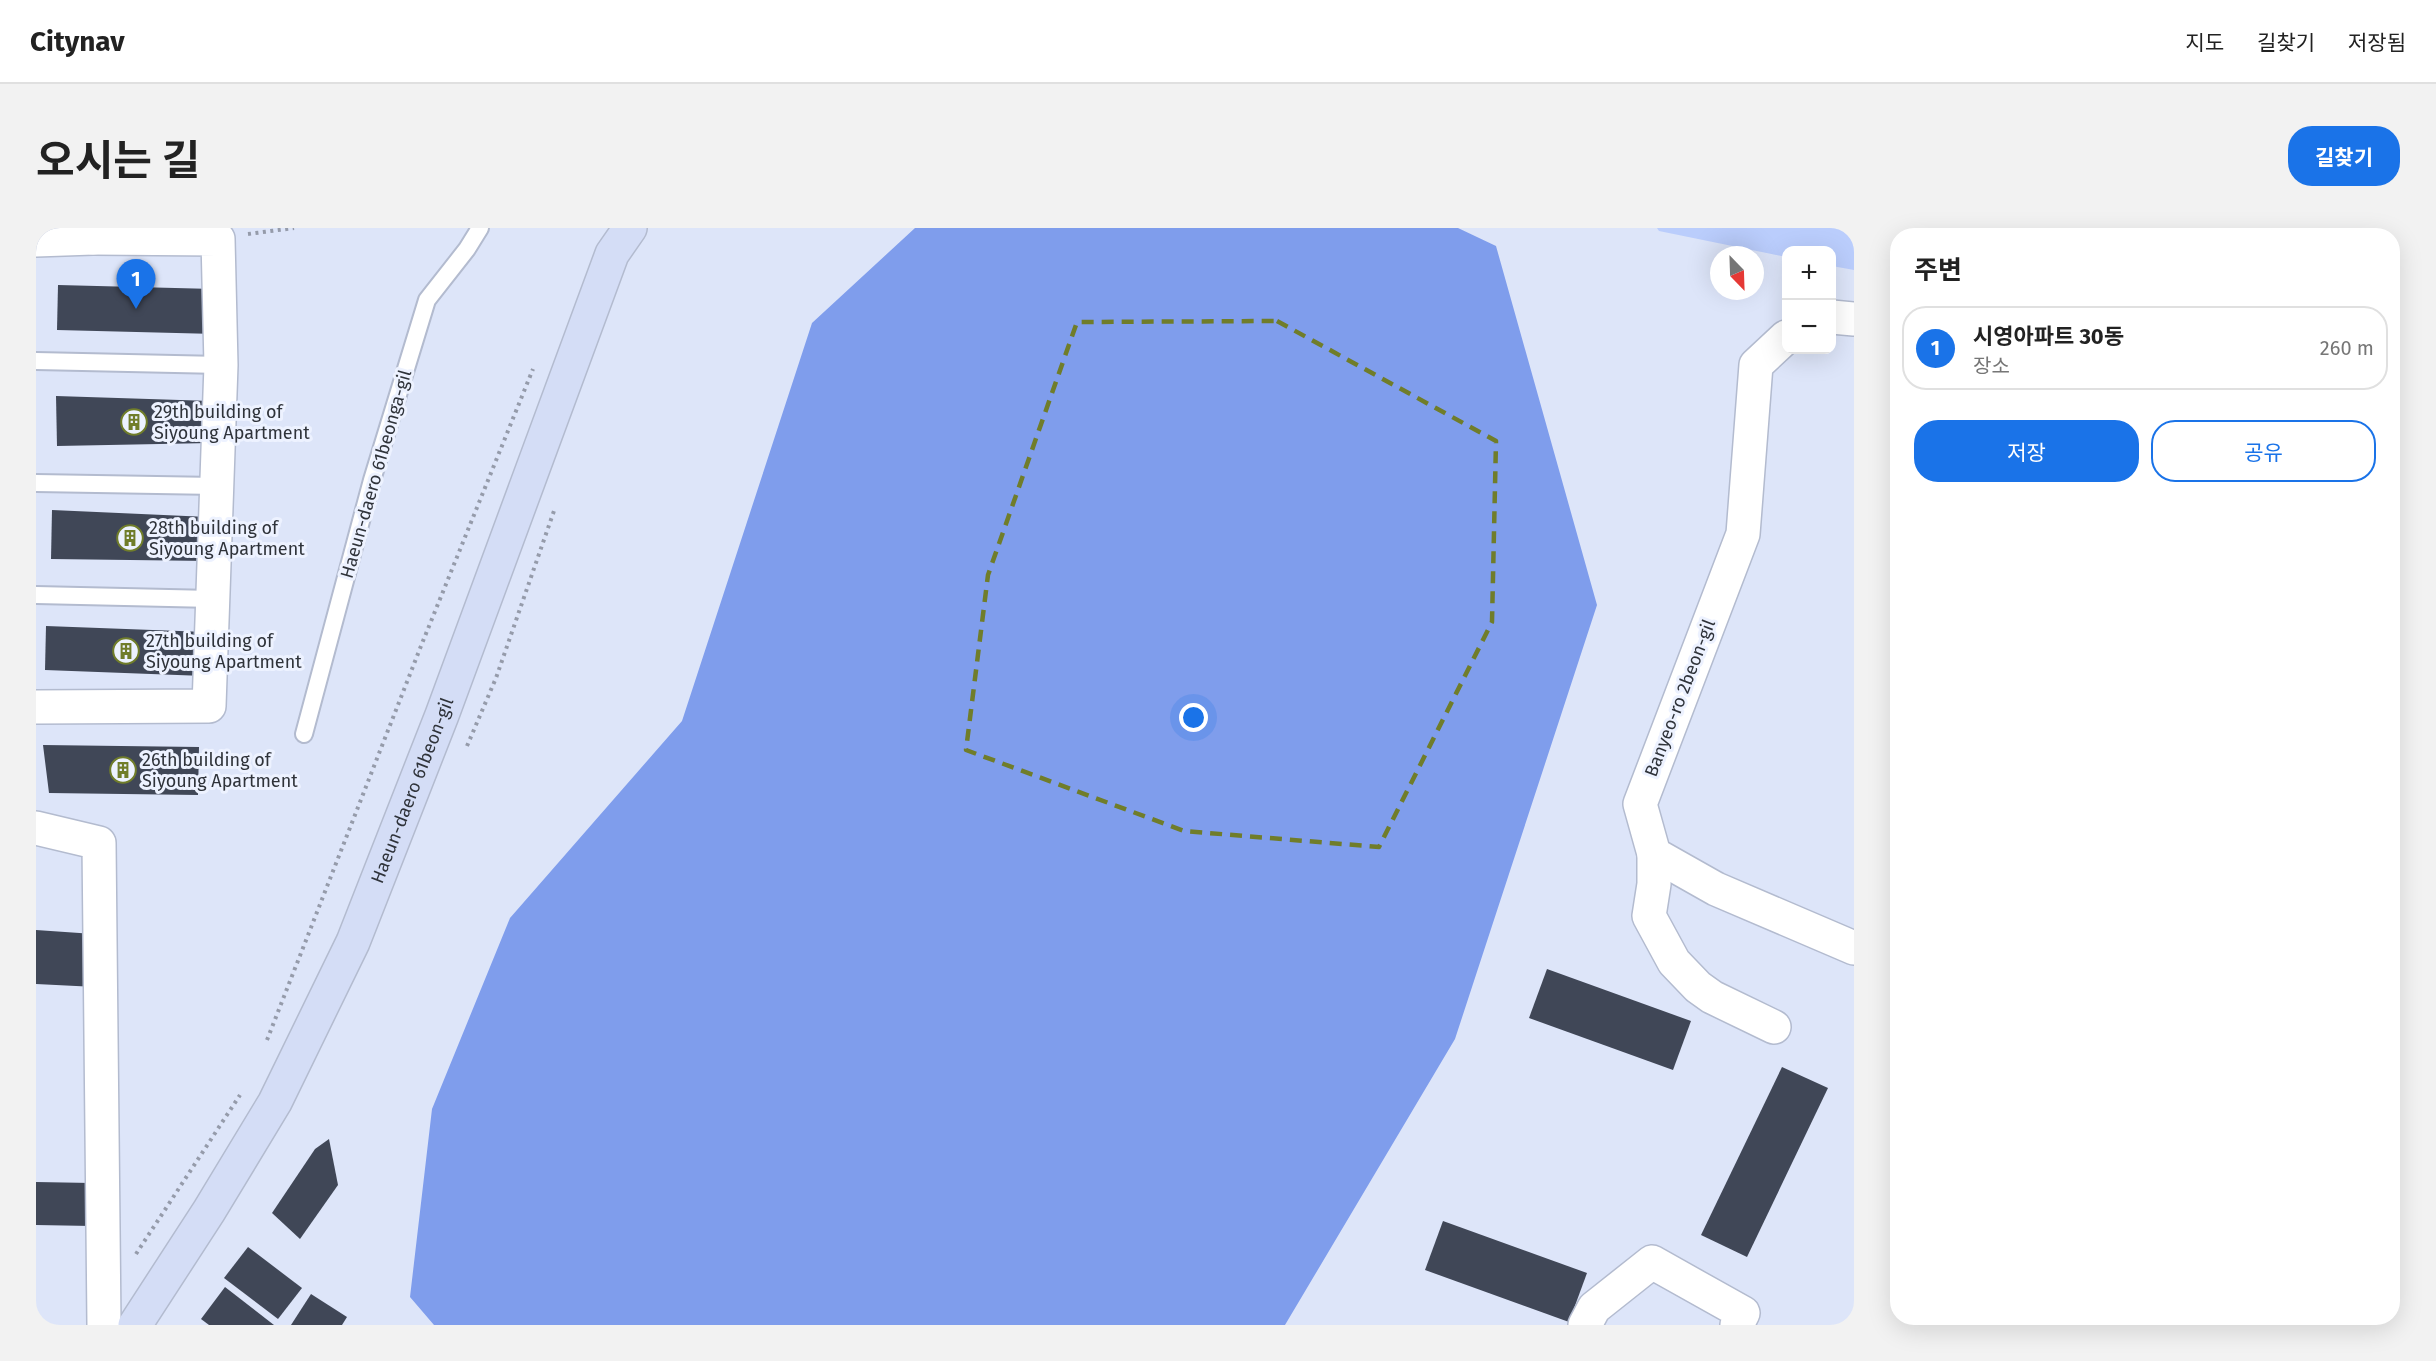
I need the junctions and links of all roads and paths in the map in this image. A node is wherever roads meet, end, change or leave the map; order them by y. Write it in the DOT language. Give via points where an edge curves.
graph roads {
  1 [pos="294,228"];
  2 [pos="480,228"];
  3 [pos="630,228"];
  4 [pos="96,233"];
  5 [pos="218,239"];
  6 [pos="36,240"];
  7 [pos="1836,317"];
  8 [pos="1854,319"];
  9 [pos="1782,341"];
  10 [pos="537,360"];
  11 [pos="36,362"];
  12 [pos="220,365"];
  13 [pos="36,483"];
  14 [pos="217,486"];
  15 [pos="36,595"];
  16 [pos="213,599"];
  17 [pos="36,707"];
  18 [pos="304,734"];
  19 [pos="36,828"];
  20 [pos="1654,854"];
  21 [pos="1854,948"];
  22 [pos="1774,1027"];
  23 [pos="265,1047"];
  24 [pos="243,1089"];
  25 [pos="135,1254"];
  26 [pos="104,1325"];
  27 [pos="135,1325"];
  28 [pos="1585,1325"];
  29 [pos="1737,1325"];
  1 -- 5 [label="path"];
  2 -- 18 [label="lane, Haeun-daero 61beonga-gil" via="427,300 372,480"];
  3 -- 27 [label="main road, Haeun-daero 61beon-gil" via="612,254 442,715 353,942 275,1102"];
  4 -- 5 [label="street"];
  4 -- 6 [label="street"];
  5 -- 12 [label="street"];
  7 -- 8 [label="street"];
  9 -- 20 [label="street, Banyeo-ro 2beon-gil" via="1756,365 1743,534 1641,804"];
  10 -- 23 [label="path"];
  11 -- 12 [label="lane"];
  12 -- 14 [label="street"];
  13 -- 14 [label="lane"];
  14 -- 16 [label="street"];
  15 -- 16 [label="lane"];
  16 -- 17 [label="street" via="209,706"];
  19 -- 26 [label="street" via="99,843"];
  20 -- 21 [label="street" via="1716,889"];
  20 -- 22 [label="street, Banyeo-ro 2beon-gil" via="1648,916 1674,962 1712,997"];
  24 -- 25 [label="path"];
  28 -- 29 [label="street" via="1594,1308 1652,1262 1743,1313"];
}
